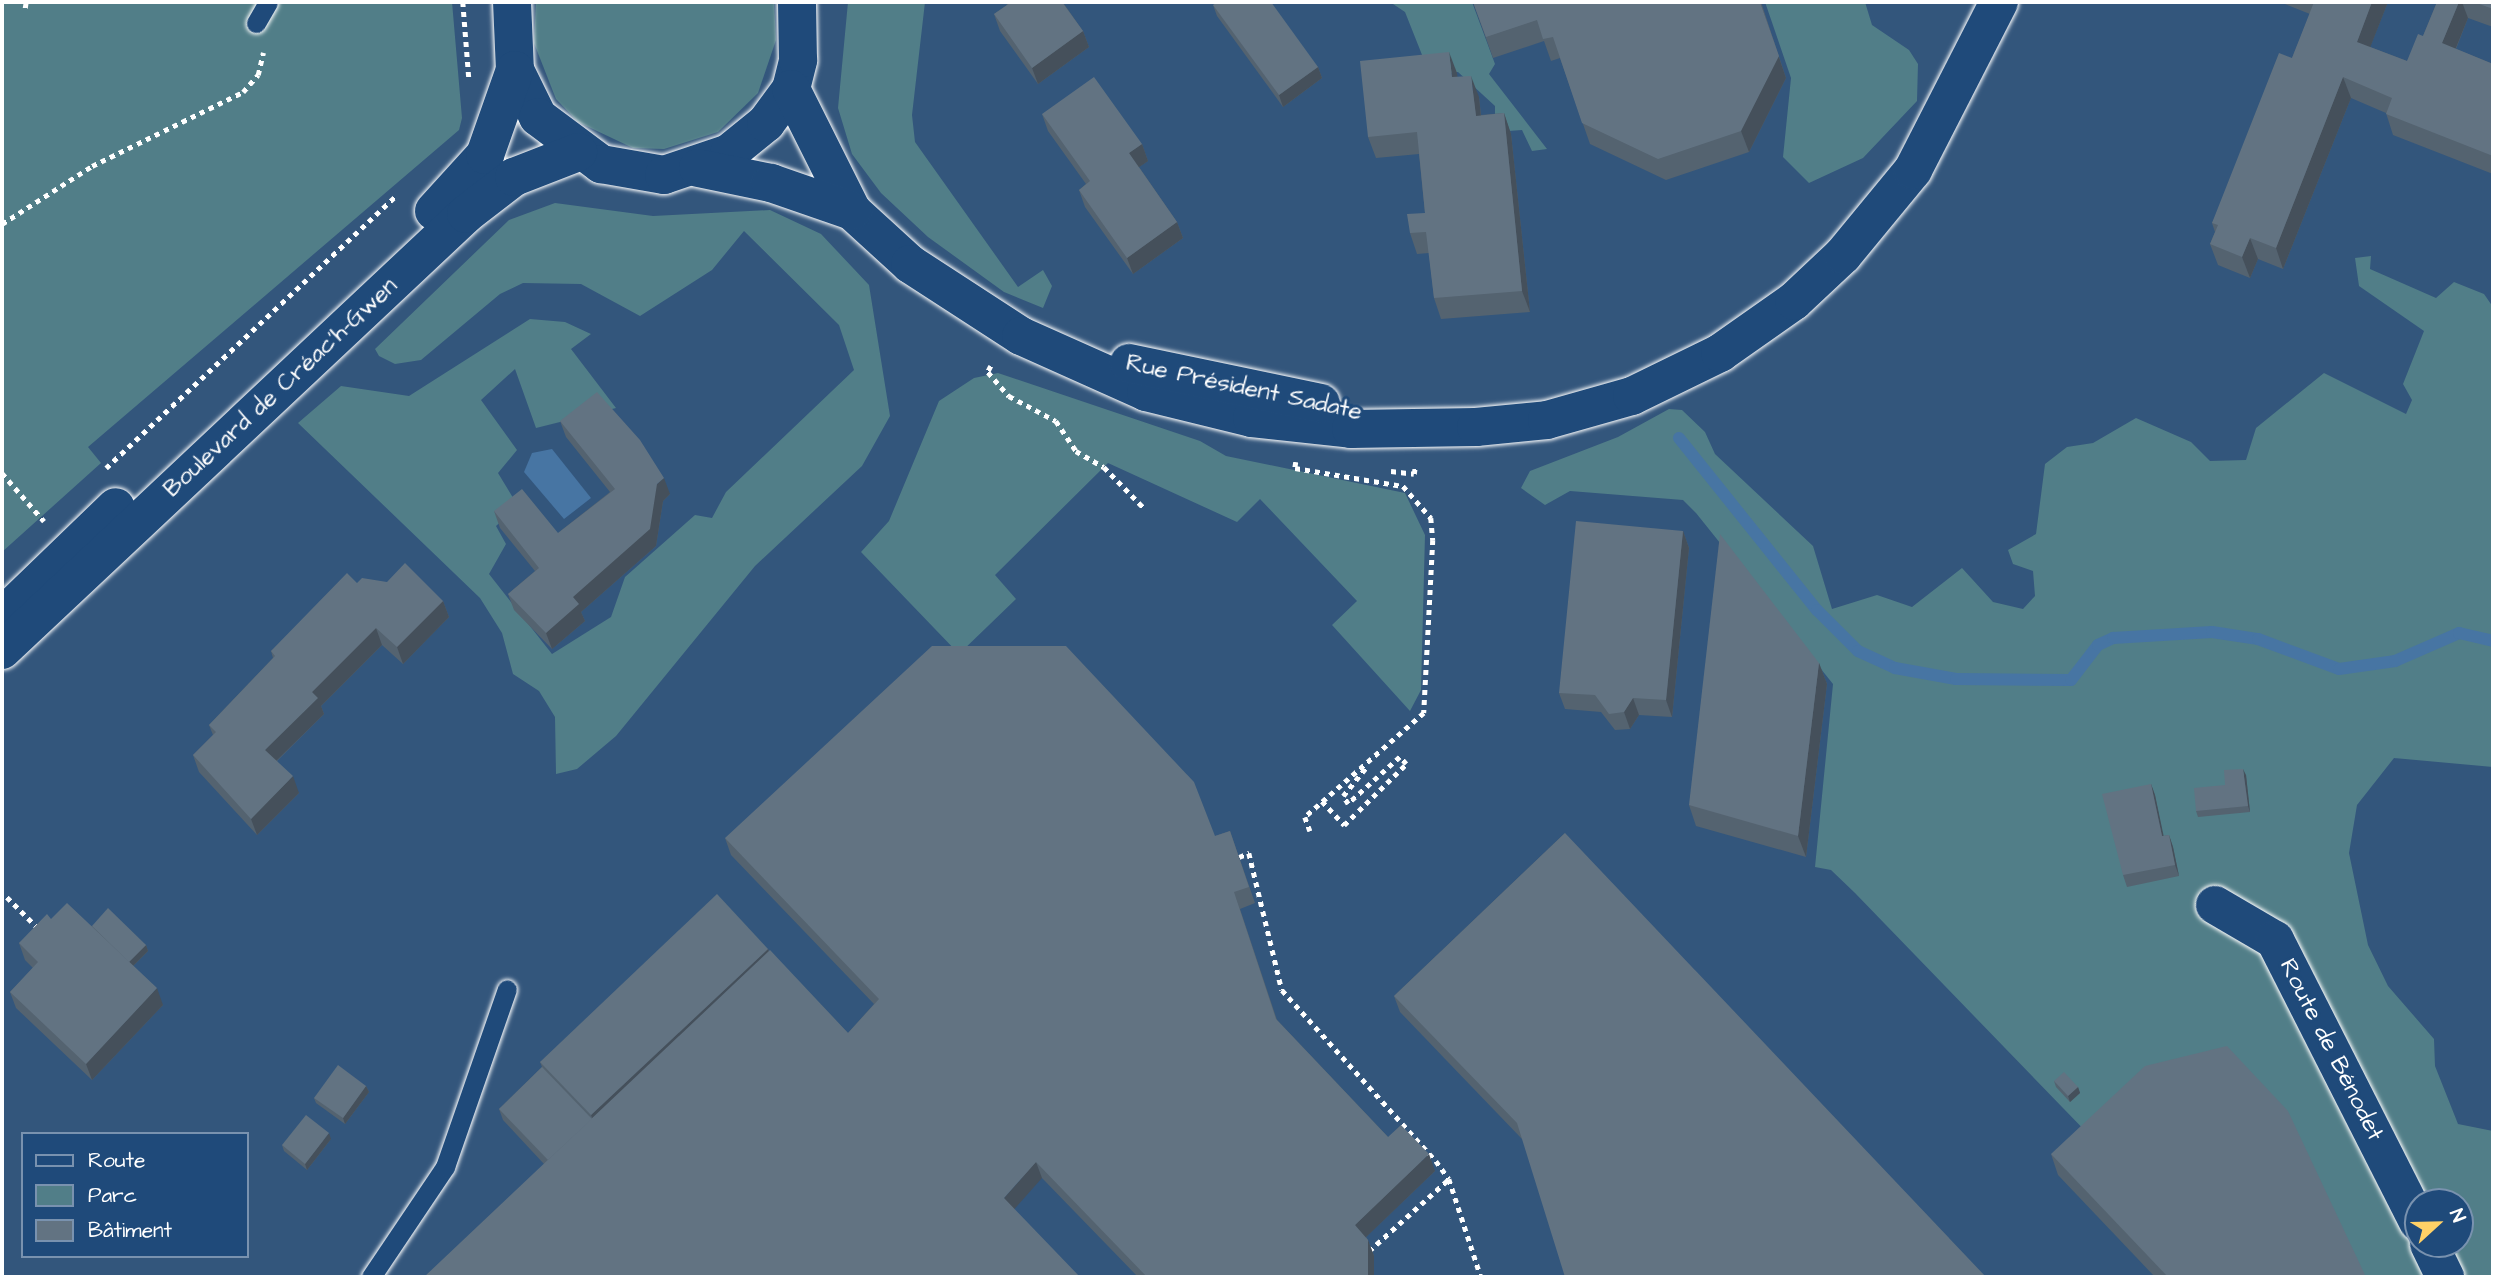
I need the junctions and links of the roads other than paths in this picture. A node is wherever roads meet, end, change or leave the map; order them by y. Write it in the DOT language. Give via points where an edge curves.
graph roads {
  1 [pos="268,2"];
  2 [pos="512,2"];
  3 [pos="797,2"];
  4 [pos="1999,2"];
  5 [pos="256,23"];
  6 [pos="515,70"];
  7 [pos="791,89"];
  8 [pos="578,152"];
  9 [pos="698,168"];
  10 [pos="852,211"];
  11 [pos="2,617"];
  12 [pos="2,650"];
  13 [pos="2215,905"];
  14 [pos="507,989"];
  15 [pos="2404,1195"];
  16 [pos="2436,1258"];
  17 [pos="371,1277"];
  18 [pos="2445,1277"];
  1 -- 5 [label="lane"];
  2 -- 6 [label="street"];
  3 -- 7 [label="street" via="798,60"];
  4 -- 10 [label="street, Rue Président Sadate" via="1946,115 1891,200 1843,255 1768,321 1690,369 1578,413 1499,425 1351,429 1252,418 1146,392 959,299"];
  6 -- 8 [label="street" via="538,117"];
  6 -- 11 [label="street, Boulevard de Créac'h-Gwen" via="485,155 455,192"];
  7 -- 9 [label="street" via="753,136"];
  7 -- 10 [label="street"];
  8 -- 9 [label="street" via="630,173"];
  8 -- 12 [label="street, Boulevard de Créac'h-Gwen" via="514,177 466,214"];
  9 -- 10 [label="street" via="771,183"];
  13 -- 15 [label="street, Route de Bénodet" via="2275,940"];
  14 -- 17 [label="lane" via="445,1167"];
  16 -- 18 [label="street"];
}
